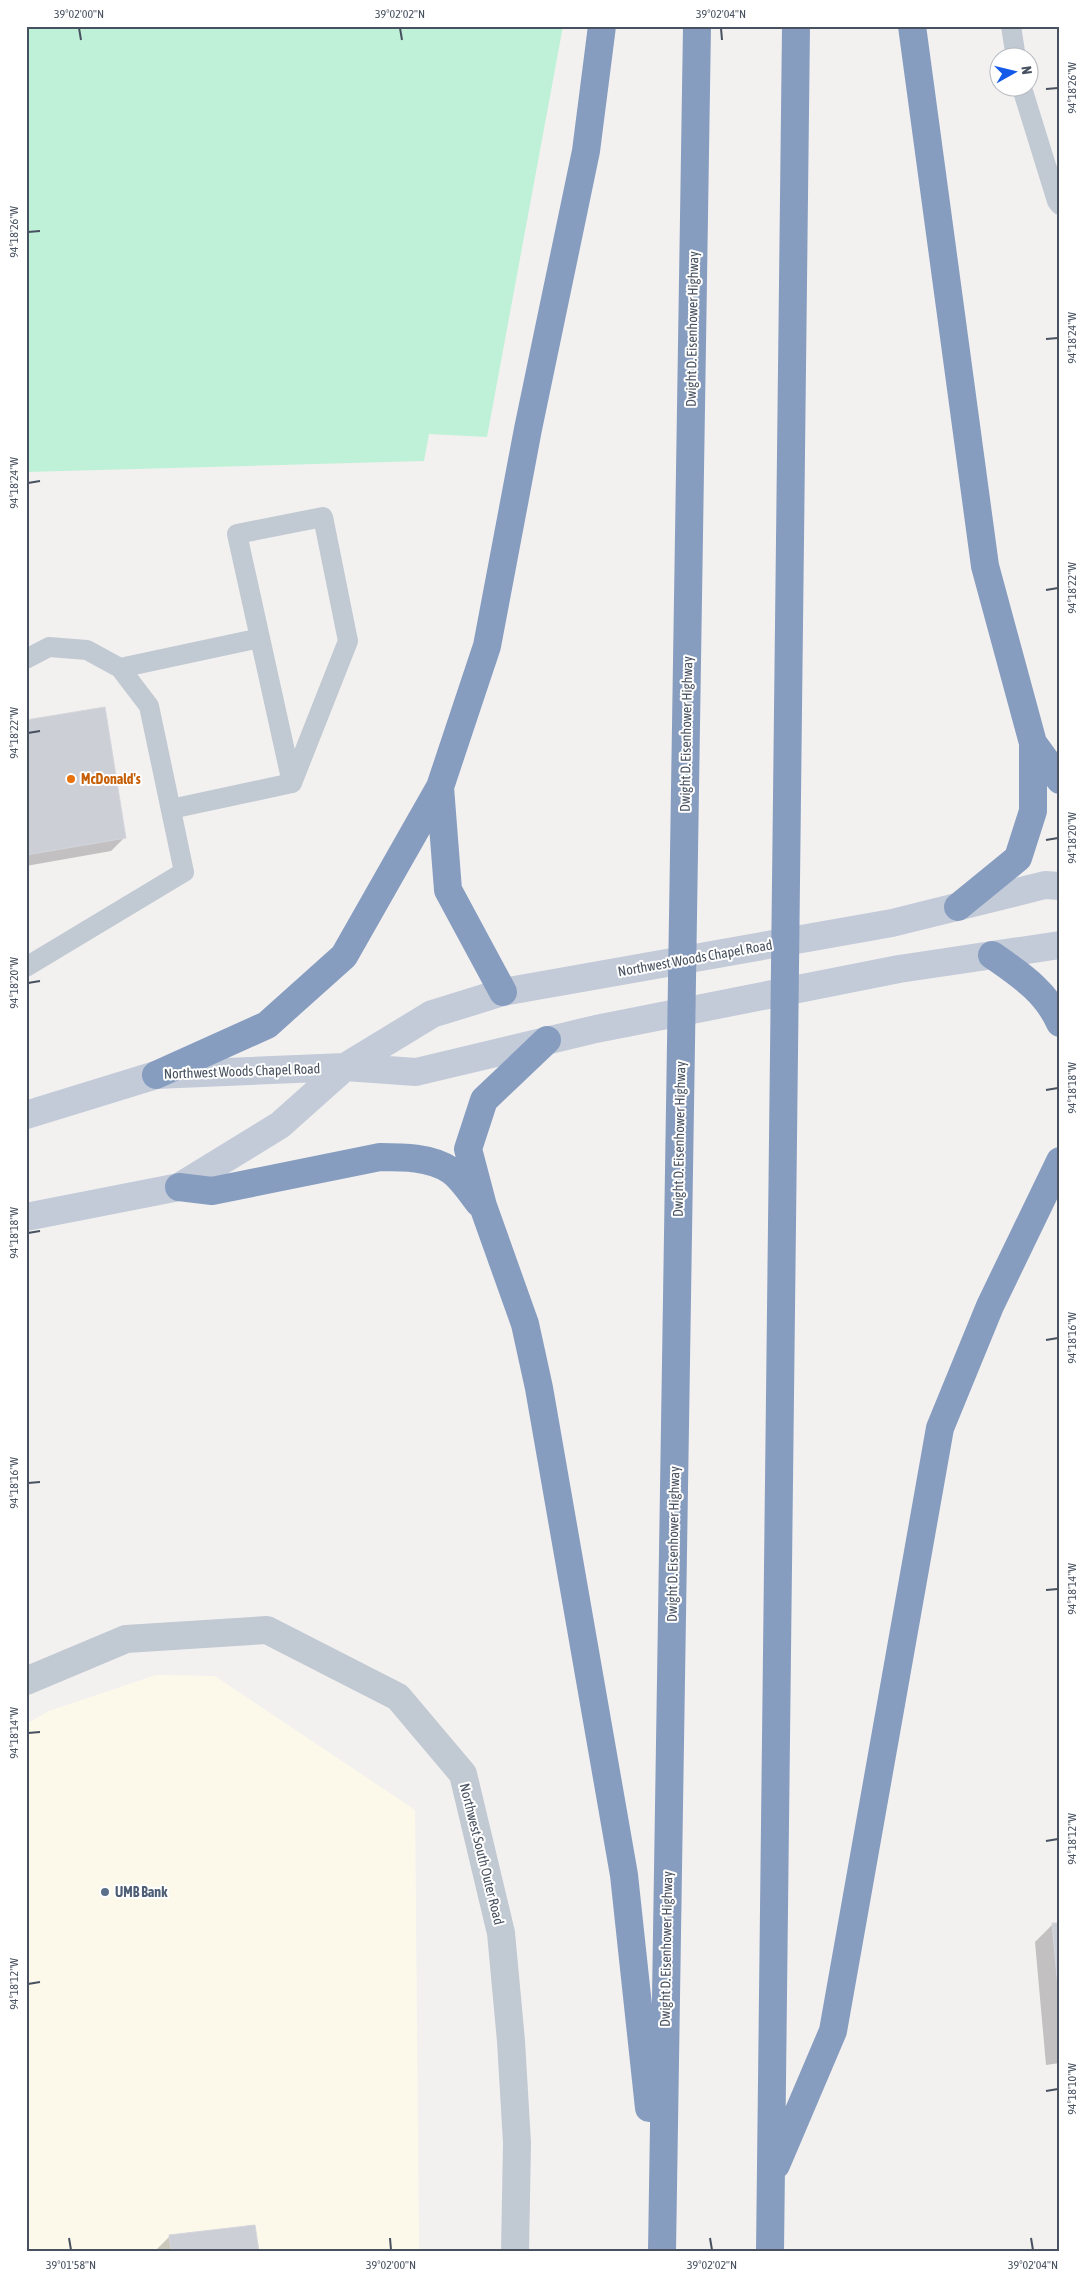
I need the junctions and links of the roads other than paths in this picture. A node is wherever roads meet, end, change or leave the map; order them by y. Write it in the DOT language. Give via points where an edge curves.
graph roads {
  1 [pos="602,26"];
  2 [pos="697,26"];
  3 [pos="796,26"];
  4 [pos="912,26"];
  5 [pos="1011,26"];
  6 [pos="1014,48"];
  7 [pos="1025,98"];
  8 [pos="1060,205"];
  9 [pos="260,638"];
  10 [pos="26,659"];
  11 [pos="120,668"];
  12 [pos="1033,743"];
  13 [pos="1060,780"];
  14 [pos="292,782"];
  15 [pos="440,788"];
  16 [pos="171,809"];
  17 [pos="1060,886"];
  18 [pos="958,906"];
  19 [pos="1060,945"];
  20 [pos="992,955"];
  21 [pos="26,967"];
  22 [pos="502,992"];
  23 [pos="1060,1023"];
  24 [pos="547,1040"];
  25 [pos="344,1068"];
  26 [pos="156,1074"];
  27 [pos="26,1115"];
  28 [pos="1060,1161"];
  29 [pos="179,1187"];
  30 [pos="483,1206"];
  31 [pos="26,1217"];
  32 [pos="26,1681"];
  33 [pos="771,2178"];
  34 [pos="662,2239"];
  35 [pos="515,2252"];
  36 [pos="770,2252"];
  1 -- 15 [label="highway" via="586,151 487,646"];
  2 -- 34 [label="highway, Dwight D. Eisenhower Highway"];
  3 -- 33 [label="highway"];
  4 -- 12 [label="highway" via="985,566"];
  5 -- 6 [label="lane"];
  7 -- 8 [label="lane" via="1056,201"];
  9 -- 11 [label="lane"];
  9 -- 14 [label="lane"];
  9 -- 14 [label="lane" via="237,534 322,517 348,641"];
  10 -- 11 [label="lane" via="49,647 87,650"];
  11 -- 16 [label="lane" via="149,706"];
  12 -- 13 [label="highway"];
  12 -- 18 [label="highway" via="1033,811 1018,858"];
  14 -- 16 [label="lane"];
  15 -- 22 [label="highway" via="448,890"];
  15 -- 26 [label="highway" via="344,956 267,1025"];
  16 -- 21 [label="lane" via="184,872"];
  17 -- 18 [label="main road, Northwest Woods Chapel Road" via="1045,885"];
  18 -- 22 [label="main road, Northwest Woods Chapel Road" via="892,923"];
  19 -- 20 [label="main road, Northwest Woods Chapel Road"];
  20 -- 23 [label="highway" via="1031,983 1048,1002"];
  20 -- 24 [label="main road, Northwest Woods Chapel Road" via="900,969"];
  22 -- 25 [label="main road, Northwest Woods Chapel Road" via="432,1014"];
  24 -- 25 [label="main road, Northwest Woods Chapel Road" via="416,1072"];
  24 -- 30 [label="highway" via="484,1100 468,1149"];
  25 -- 26 [label="main road, Northwest Woods Chapel Road"];
  25 -- 29 [label="main road, Northwest Woods Chapel Road" via="280,1125"];
  26 -- 27 [label="main road, Northwest Woods Chapel Road"];
  28 -- 33 [label="highway" via="990,1306 940,1428 833,2031"];
  29 -- 30 [label="highway" via="212,1191 380,1156 403,1157 427,1160 451,1170"];
  29 -- 31 [label="main road, Northwest Woods Chapel Road"];
  30 -- 34 [label="highway" via="525,1324 624,1875"];
  32 -- 35 [label="street, Northwest South Outer Road" via="126,1639 267,1630 398,1697 463,1774 502,1933 517,2143"];
  33 -- 36 [label="highway"];
}
